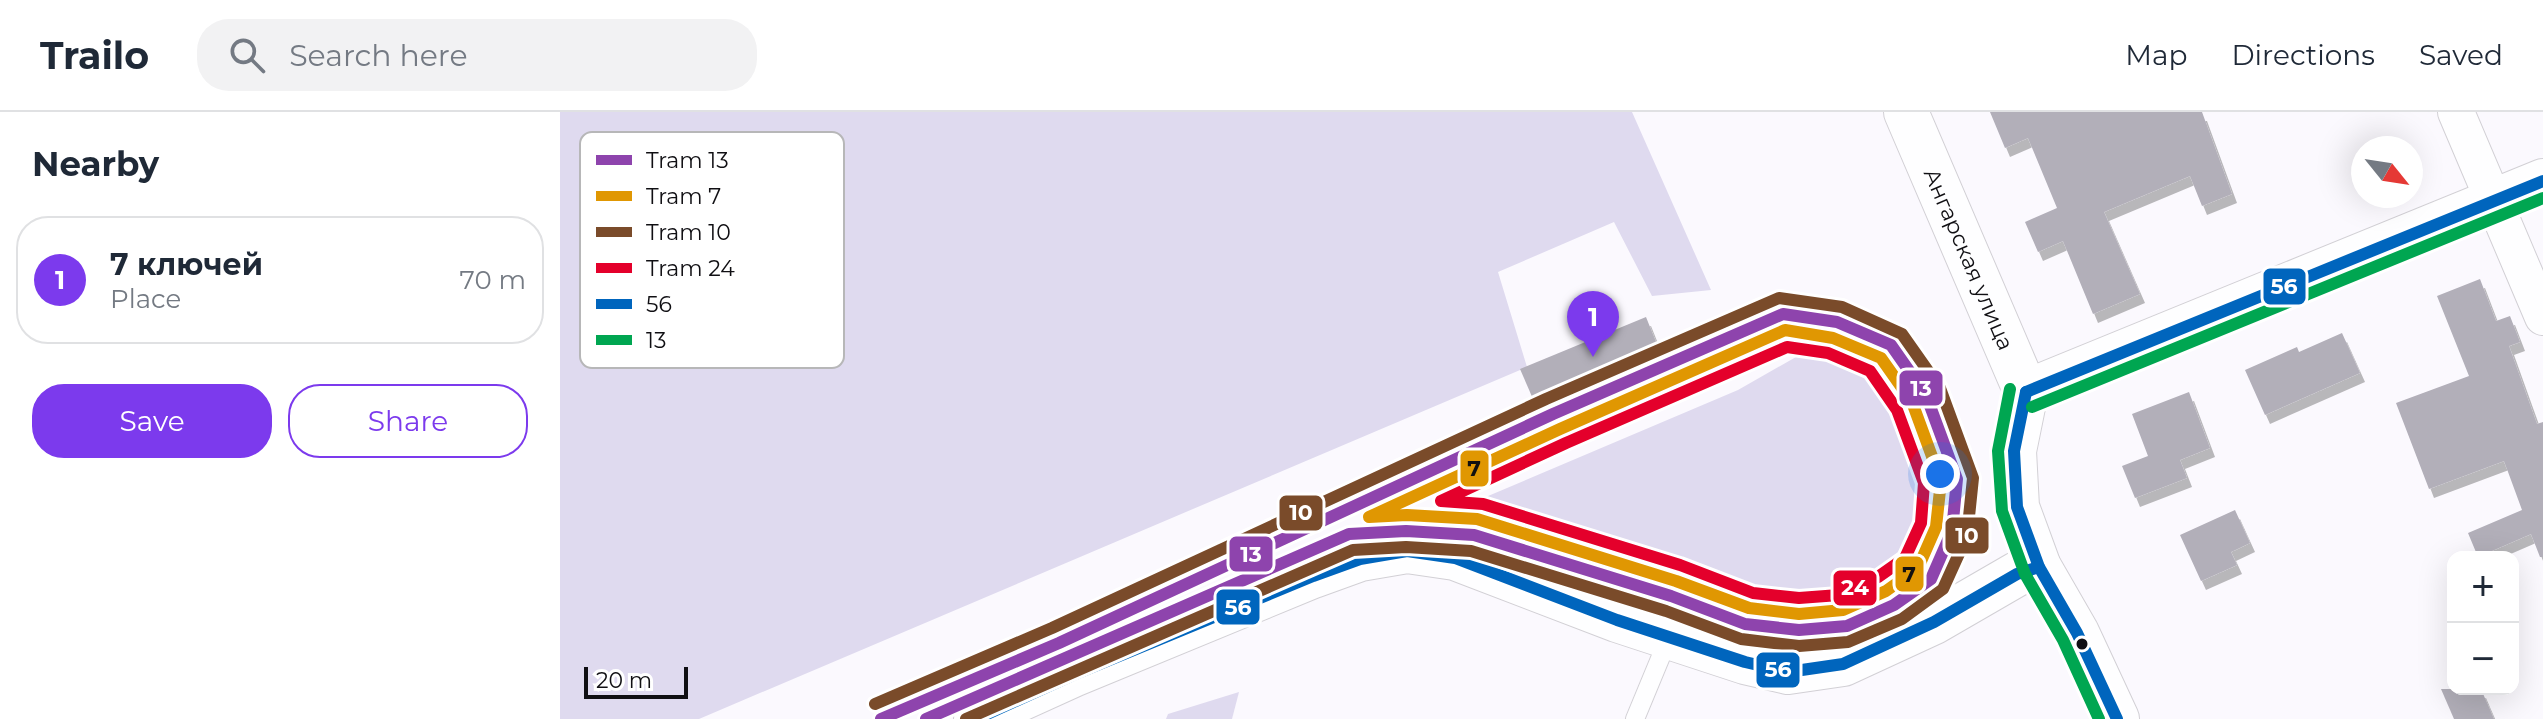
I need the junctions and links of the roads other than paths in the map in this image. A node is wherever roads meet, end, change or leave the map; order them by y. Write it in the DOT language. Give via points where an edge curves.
graph roads {
  1 [pos="1906,112"];
  2 [pos="2456,112"];
  3 [pos="2543,181"];
  4 [pos="2492,202"];
  5 [pos="2543,317"];
  6 [pos="2026,392"];
  7 [pos="2039,567"];
  8 [pos="1669,637"];
  9 [pos="976,719"];
  10 [pos="1635,719"];
  11 [pos="2117,719"];
  1 -- 6 [label="street, Ангарская улица"];
  2 -- 4 [label="street"];
  3 -- 4 [label="street"];
  4 -- 5 [label="street"];
  4 -- 6 [label="street"];
  6 -- 7 [label="street" via="2014,451 2017,507"];
  7 -- 8 [label="street" via="1843,664 1788,672"];
  7 -- 11 [label="street"];
  8 -- 9 [label="street" via="1455,558 1407,551 1360,559 1313,576"];
  8 -- 10 [label="lane"];
}
